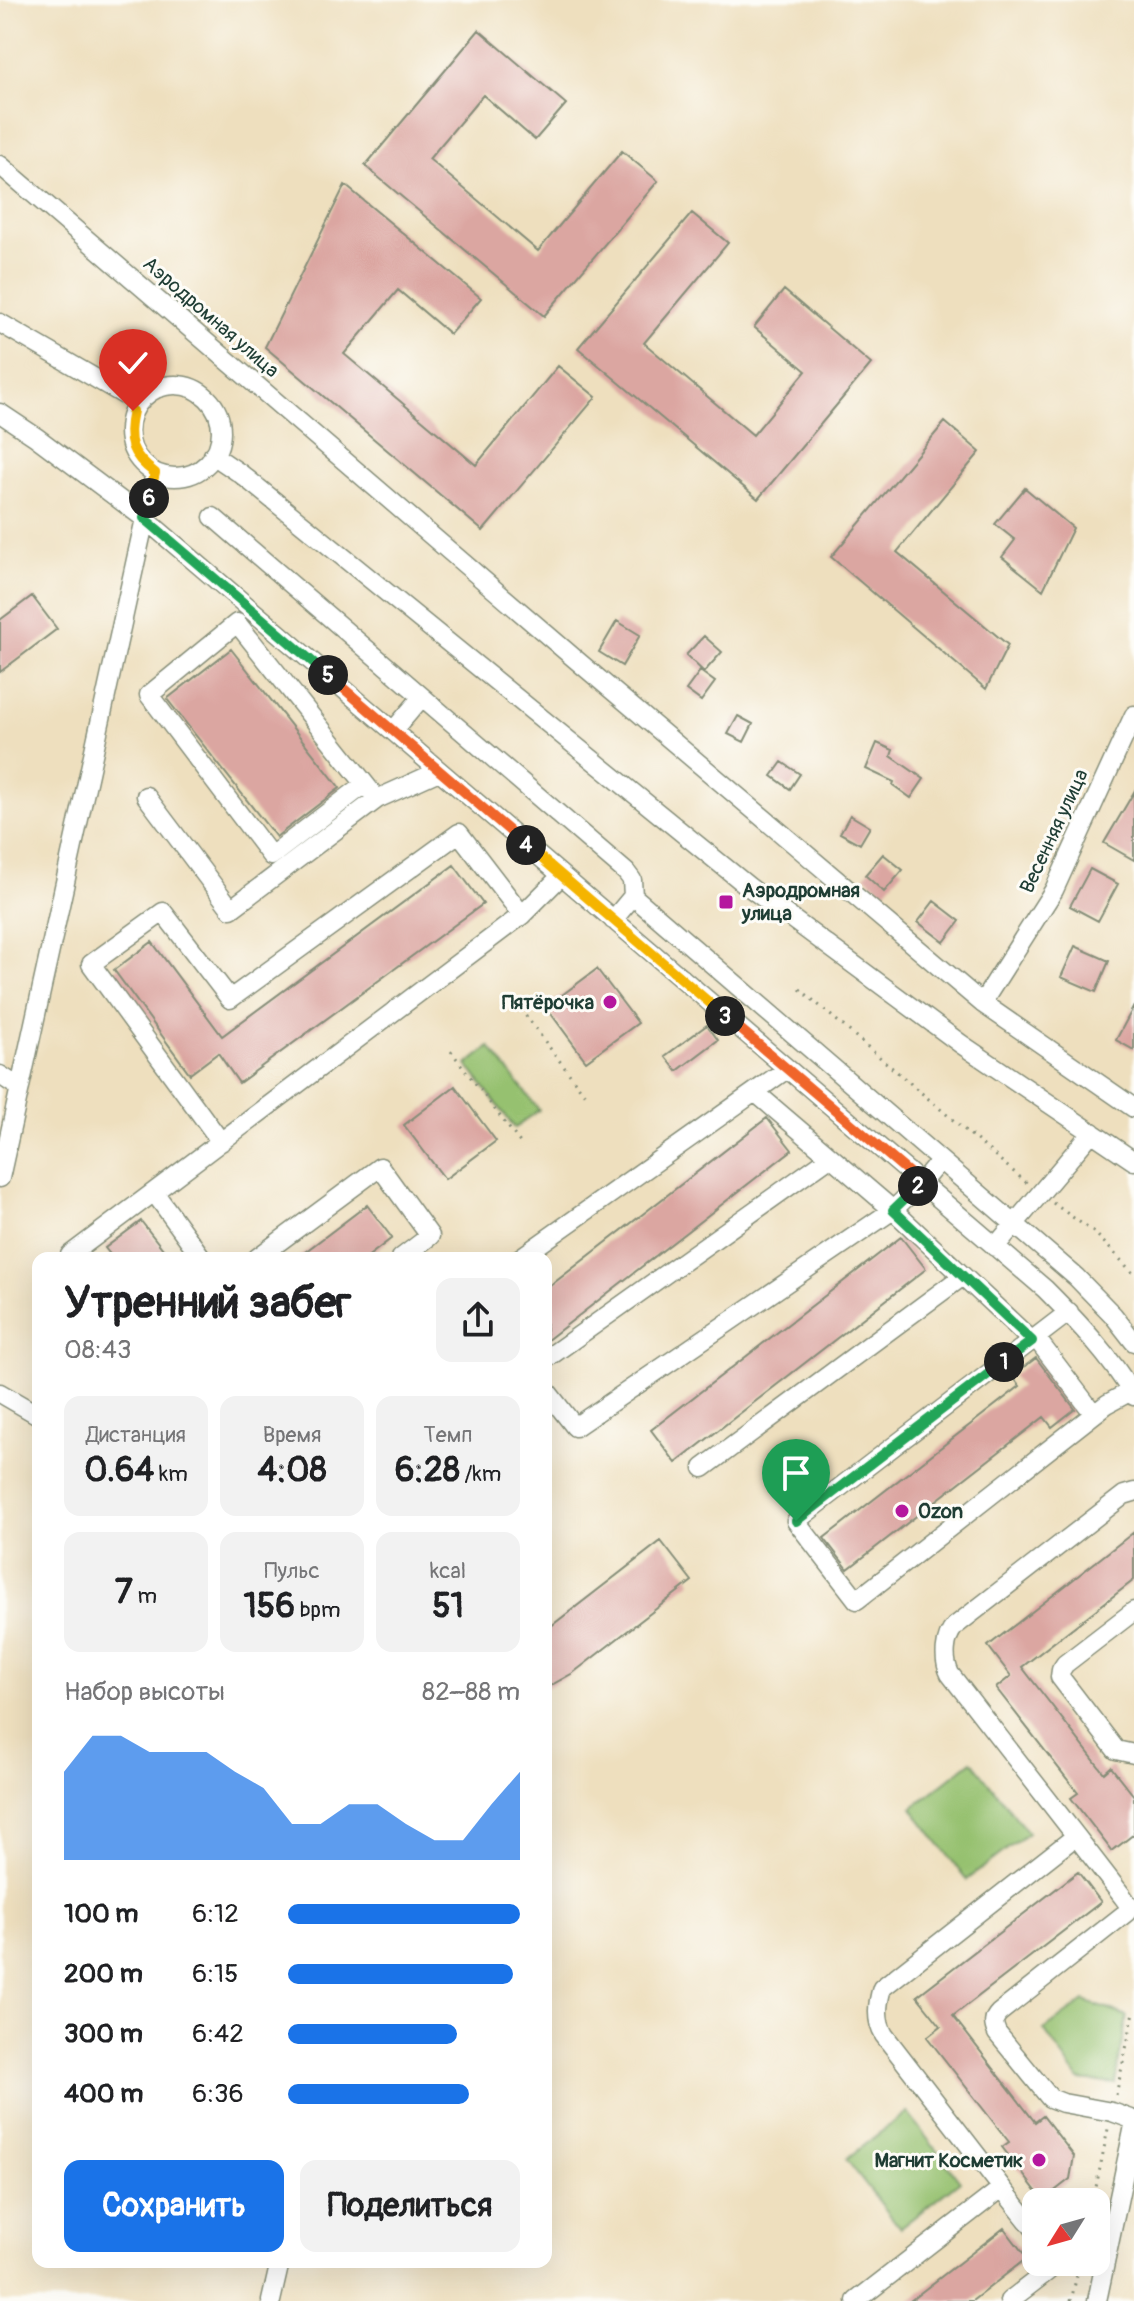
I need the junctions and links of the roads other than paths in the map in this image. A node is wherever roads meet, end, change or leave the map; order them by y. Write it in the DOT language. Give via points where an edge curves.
graph roads {
  1 [pos="0,165"];
  2 [pos="0,323"];
  3 [pos="138,403"];
  4 [pos="0,413"];
  5 [pos="213,455"];
  6 [pos="155,473"];
  7 [pos="213,517"];
  8 [pos="144,518"];
  9 [pos="265,622"];
  10 [pos="249,638"];
  11 [pos="422,697"];
  12 [pos="1134,715"];
  13 [pos="393,731"];
  14 [pos="439,771"];
  15 [pos="365,784"];
  16 [pos="146,796"];
  17 [pos="377,799"];
  18 [pos="561,876"];
  19 [pos="633,896"];
  20 [pos="522,915"];
  21 [pos="613,920"];
  22 [pos="982,1003"];
  23 [pos="787,1069"];
  24 [pos="0,1075"];
  25 [pos="20,1088"];
  26 [pos="756,1093"];
  27 [pos="1134,1108"];
  28 [pos="1092,1132"];
  29 [pos="221,1142"];
  30 [pos="830,1157"];
  31 [pos="940,1160"];
  32 [pos="1134,1161"];
  33 [pos="0,1178"];
  34 [pos="921,1183"];
  35 [pos="154,1192"];
  36 [pos="893,1210"];
  37 [pos="1015,1224"];
  38 [pos="995,1247"];
  39 [pos="74,1252"];
  40 [pos="198,1252"];
  41 [pos="265,1252"];
  42 [pos="409,1252"];
  43 [pos="529,1252"];
  44 [pos="963,1276"];
  45 [pos="1069,1312"];
  46 [pos="1034,1339"];
  47 [pos="1134,1342"];
  48 [pos="552,1355"];
  49 [pos="0,1393"];
  50 [pos="1132,1394"];
  51 [pos="552,1398"];
  52 [pos="32,1412"];
  53 [pos="1094,1414"];
  54 [pos="703,1468"];
  55 [pos="1134,1492"];
  56 [pos="1134,1611"];
  57 [pos="1134,1754"];
  58 [pos="1076,1836"];
  59 [pos="1134,2123"];
  60 [pos="1002,2188"];
  61 [pos="1022,2213"];
  62 [pos="279,2268"];
  63 [pos="1042,2276"];
  64 [pos="271,2301"];
  65 [pos="856,2301"];
  66 [pos="1009,2301"];
  67 [pos="1097,2301"];
  1 -- 22 [label="street, Аэродромная улица"];
  2 -- 3 [label="street"];
  3 -- 5 [label="street" via="159,387 176,384 209,399 221,433"];
  3 -- 6 [label="street" via="128,429 131,447"];
  4 -- 8 [label="street"];
  5 -- 6 [label="street" via="191,474"];
  5 -- 28 [label="street" via="749,887 961,1044"];
  6 -- 8 [label="street"];
  7 -- 11 [label="street"];
  8 -- 9 [label="street"];
  8 -- 25 [label="street"];
  9 -- 10 [label="street"];
  9 -- 13 [label="street"];
  10 -- 15 [label="street"];
  10 -- 15 [label="street" via="237,623 149,695 271,856"];
  11 -- 13 [label="street"];
  11 -- 19 [label="street" via="626,872"];
  12 -- 22 [label="street, Весенняя улица" via="1054,890"];
  13 -- 14 [label="street"];
  14 -- 17 [label="street"];
  14 -- 18 [label="street"];
  15 -- 17 [label="street"];
  16 -- 17 [label="street" via="231,909"];
  18 -- 20 [label="street"];
  18 -- 21 [label="street"];
  19 -- 21 [label="street"];
  19 -- 31 [label="street"];
  20 -- 29 [label="street"];
  20 -- 29 [label="street" via="459,833 230,999 163,912 91,964"];
  21 -- 23 [label="street"];
  22 -- 27 [label="street"];
  23 -- 26 [label="street"];
  23 -- 34 [label="street"];
  24 -- 25 [label="street"];
  25 -- 33 [label="street"];
  26 -- 30 [label="street"];
  26 -- 43 [label="street"];
  28 -- 32 [label="street"];
  28 -- 37 [label="street"];
  29 -- 35 [label="street"];
  30 -- 36 [label="street"];
  30 -- 48 [label="street"];
  31 -- 34 [label="street"];
  31 -- 37 [label="street"];
  34 -- 36 [label="street"];
  34 -- 38 [label="street"];
  35 -- 39 [label="street"];
  35 -- 40 [label="street"];
  36 -- 44 [label="street"];
  36 -- 51 [label="street" via="575,1427"];
  37 -- 38 [label="street"];
  37 -- 47 [label="street" via="1097,1298"];
  38 -- 45 [label="street"];
  41 -- 42 [label="street" via="380,1167 430,1236"];
  44 -- 46 [label="street"];
  44 -- 54 [label="street"];
  45 -- 46 [label="street"];
  45 -- 50 [label="street"];
  46 -- 53 [label="street"];
  46 -- 53 [label="street" via="796,1521 857,1600"];
  49 -- 52 [label="street"];
  50 -- 53 [label="street"];
  55 -- 58 [label="street" via="955,1626 948,1639 950,1674"];
  56 -- 57 [label="street" via="1065,1664 1060,1677 1116,1750"];
  58 -- 59 [label="street" via="1128,1904 1127,1912 999,2013 994,2025 1050,2098 1112,2112"];
  58 -- 60 [label="street" via="888,1981 879,1996 878,2025 884,2035"];
  59 -- 67 [label="street"];
  60 -- 61 [label="street"];
  60 -- 65 [label="street"];
  62 -- 64 [label="street"];
  63 -- 66 [label="street"];
}
